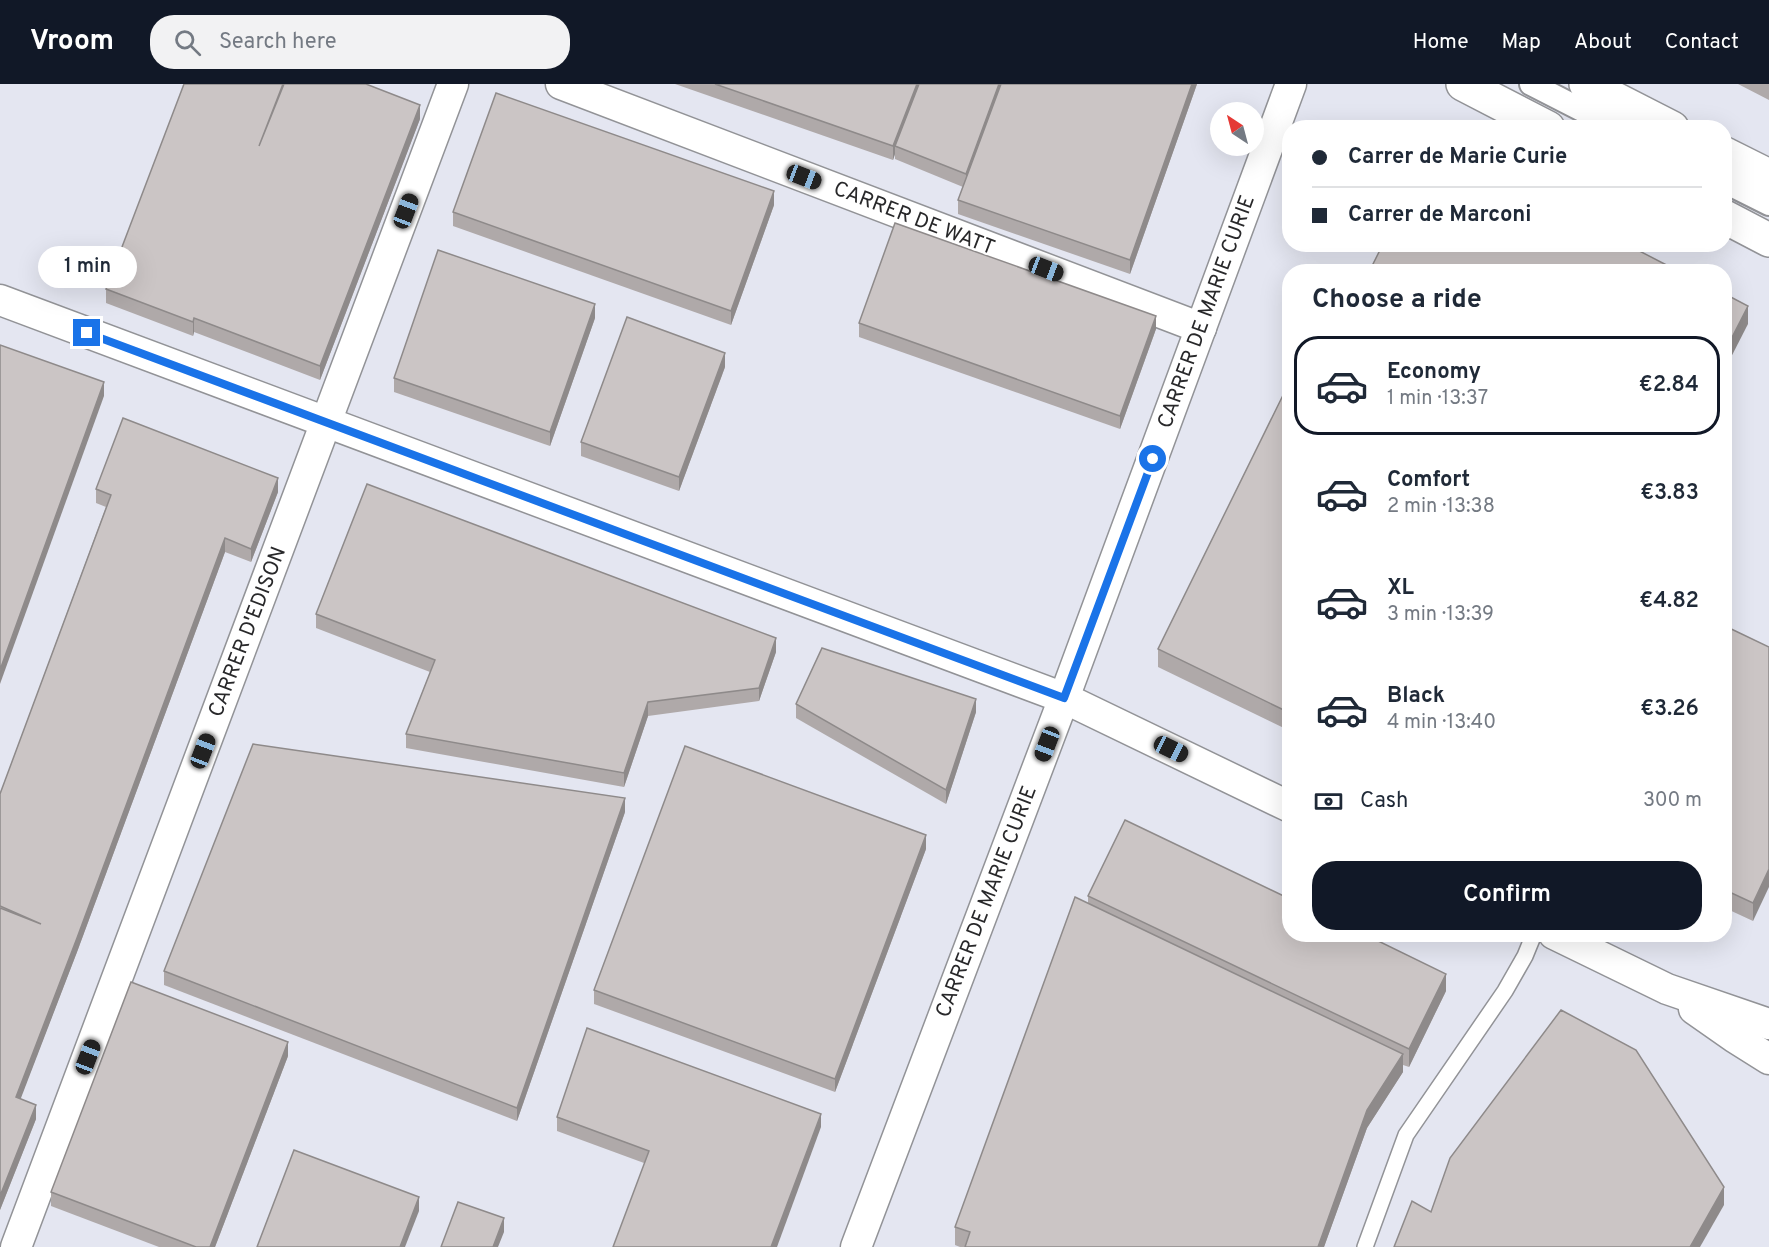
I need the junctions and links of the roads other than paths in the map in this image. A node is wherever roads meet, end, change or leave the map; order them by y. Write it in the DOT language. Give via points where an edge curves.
graph roads {
  1 [pos="453,84"];
  2 [pos="561,84"];
  3 [pos="1291,84"];
  4 [pos="1463,84"];
  5 [pos="1531,84"];
  6 [pos="1586,84"];
  7 [pos="1533,120"];
  8 [pos="1601,120"];
  9 [pos="1656,120"];
  10 [pos="1732,158"];
  11 [pos="1769,176"];
  12 [pos="1732,186"];
  13 [pos="1769,204"];
  14 [pos="1732,221"];
  15 [pos="1769,240"];
  16 [pos="0,300"];
  17 [pos="1201,328"];
  18 [pos="327,423"];
  19 [pos="1064,698"];
  20 [pos="1282,803"];
  21 [pos="1531,942"];
  22 [pos="1570,942"];
  23 [pos="1667,990"];
  24 [pos="1769,1024"];
  25 [pos="1769,1059"];
  26 [pos="16,1247"];
  27 [pos="856,1247"];
  28 [pos="1365,1247"];
  1 -- 18 [label="street, CARRER D'EDISON"];
  2 -- 17 [label="street, CARRER DE WATT"];
  3 -- 17 [label="street, CARRER DE MARIE CURIE"];
  4 -- 7 [label="street"];
  5 -- 8 [label="street"];
  6 -- 9 [label="street"];
  10 -- 11 [label="street"];
  12 -- 13 [label="street"];
  14 -- 15 [label="street"];
  16 -- 18 [label="street"];
  17 -- 19 [label="street, CARRER DE MARIE CURIE"];
  18 -- 19 [label="street"];
  18 -- 26 [label="street, CARRER D'EDISON"];
  19 -- 20 [label="street"];
  19 -- 27 [label="street, CARRER DE MARIE CURIE"];
  21 -- 28 [label="lane" via="1505,991 1406,1136"];
  22 -- 23 [label="street"];
  23 -- 24 [label="street"];
  23 -- 25 [label="street"];
}
